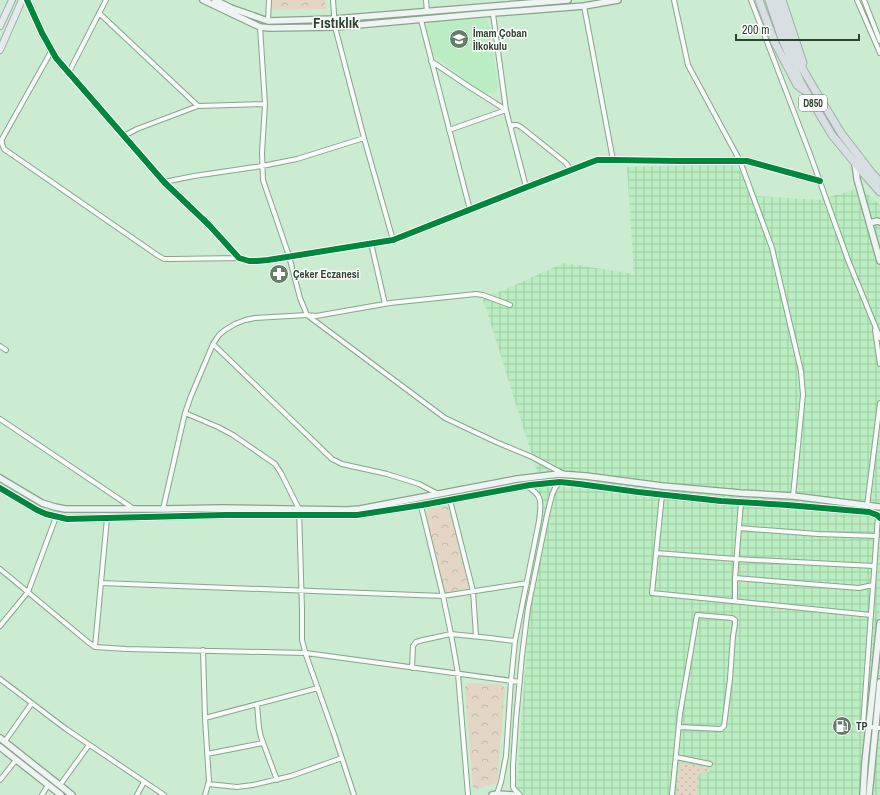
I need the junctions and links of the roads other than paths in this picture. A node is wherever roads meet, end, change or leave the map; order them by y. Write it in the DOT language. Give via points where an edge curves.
graph roads {
  1 [pos="12,0"];
  2 [pos="22,0"];
  3 [pos="27,0"];
  4 [pos="106,0"];
  5 [pos="203,0"];
  6 [pos="215,0"];
  7 [pos="269,0"];
  8 [pos="333,0"];
  9 [pos="426,0"];
  10 [pos="568,0"];
  11 [pos="618,0"];
  12 [pos="674,0"];
  13 [pos="751,0"];
  14 [pos="760,0"];
  15 [pos="769,0"];
  16 [pos="775,0"];
  17 [pos="782,0"];
  18 [pos="857,0"];
  19 [pos="864,0"];
  20 [pos="514,2"];
  21 [pos="584,6"];
  22 [pos="427,12"];
  23 [pos="516,12"];
  24 [pos="99,13"];
  25 [pos="493,14"];
  26 [pos="334,19"];
  27 [pos="421,20"];
  28 [pos="268,21"];
  29 [pos="0,26"];
  30 [pos="260,27"];
  31 [pos="335,28"];
  32 [pos="880,41"];
  33 [pos="0,50"];
  34 [pos="52,50"];
  35 [pos="880,53"];
  36 [pos="431,61"];
  37 [pos="69,72"];
  38 [pos="807,74"];
  39 [pos="810,97"];
  40 [pos="265,104"];
  41 [pos="198,106"];
  42 [pos="506,110"];
  43 [pos="510,128"];
  44 [pos="449,130"];
  45 [pos="124,136"];
  46 [pos="364,138"];
  47 [pos="613,160"];
  48 [pos="740,161"];
  49 [pos="856,164"];
  50 [pos="262,166"];
  51 [pos="571,170"];
  52 [pos="820,181"];
  53 [pos="164,182"];
  54 [pos="880,182"];
  55 [pos="526,187"];
  56 [pos="880,192"];
  57 [pos="470,210"];
  58 [pos="880,222"];
  59 [pos="870,223"];
  60 [pos="393,240"];
  61 [pos="371,243"];
  62 [pos="289,256"];
  63 [pos="239,258"];
  64 [pos="880,261"];
  65 [pos="385,304"];
  66 [pos="510,305"];
  67 [pos="307,315"];
  68 [pos="875,325"];
  69 [pos="880,338"];
  70 [pos="213,344"];
  71 [pos="0,346"];
  72 [pos="6,350"];
  73 [pos="880,364"];
  74 [pos="880,404"];
  75 [pos="185,413"];
  76 [pos="0,419"];
  77 [pos="565,475"];
  78 [pos="0,478"];
  79 [pos="560,482"];
  80 [pos="525,486"];
  81 [pos="1,491"];
  82 [pos="438,494"];
  83 [pos="662,495"];
  84 [pos="793,496"];
  85 [pos="450,500"];
  86 [pos="740,502"];
  87 [pos="541,504"];
  88 [pos="421,506"];
  89 [pos="868,506"];
  90 [pos="880,507"];
  91 [pos="548,509"];
  92 [pos="134,510"];
  93 [pos="163,510"];
  94 [pos="299,512"];
  95 [pos="879,516"];
  96 [pos="56,517"];
  97 [pos="107,518"];
  98 [pos="739,528"];
  99 [pos="877,536"];
  100 [pos="656,553"];
  101 [pos="736,559"];
  102 [pos="874,566"];
  103 [pos="0,569"];
  104 [pos="735,578"];
  105 [pos="101,583"];
  106 [pos="527,583"];
  107 [pos="873,585"];
  108 [pos="302,590"];
  109 [pos="473,591"];
  110 [pos="28,592"];
  111 [pos="443,596"];
  112 [pos="735,601"];
  113 [pos="871,615"];
  114 [pos="880,623"];
  115 [pos="0,626"];
  116 [pos="451,634"];
  117 [pos="476,636"];
  118 [pos="516,641"];
  119 [pos="95,646"];
  120 [pos="203,650"];
  121 [pos="306,653"];
  122 [pos="412,668"];
  123 [pos="458,674"];
  124 [pos="0,679"];
  125 [pos="511,681"];
  126 [pos="520,682"];
  127 [pos="880,682"];
  128 [pos="318,688"];
  129 [pos="32,703"];
  130 [pos="257,704"];
  131 [pos="205,718"];
  132 [pos="679,727"];
  133 [pos="875,728"];
  134 [pos="2,739"];
  135 [pos="264,743"];
  136 [pos="89,745"];
  137 [pos="0,747"];
  138 [pos="207,754"];
  139 [pos="676,757"];
  140 [pos="342,758"];
  141 [pos="16,760"];
  142 [pos="710,764"];
  143 [pos="0,780"];
  144 [pos="277,780"];
  145 [pos="144,782"];
  146 [pos="208,784"];
  147 [pos="48,785"];
  148 [pos="60,785"];
  149 [pos="495,794"];
  150 [pos="42,795"];
  151 [pos="60,795"];
  152 [pos="72,795"];
  153 [pos="137,795"];
  154 [pos="164,795"];
  155 [pos="205,795"];
  156 [pos="354,795"];
  157 [pos="468,795"];
  158 [pos="514,795"];
  159 [pos="520,795"];
  160 [pos="672,795"];
  161 [pos="863,795"];
  162 [pos="869,795"];
  1 -- 29 [label="main road"];
  2 -- 33 [label="main road"];
  3 -- 34 [label="street"];
  4 -- 24 [label="street"];
  5 -- 30 [label="street"];
  6 -- 28 [label="street"];
  7 -- 28 [label="street"];
  8 -- 26 [label="street"];
  9 -- 22 [label="street"];
  10 -- 20 [label="street"];
  11 -- 21 [label="street"];
  12 -- 48 [label="street" via="688,65"];
  13 -- 52 [label="street"];
  14 -- 39 [label="highway" via="775,43 788,69 797,85"];
  15 -- 39 [label="highway, D850" via="781,36 801,83"];
  16 -- 38 [label="highway, D850" via="792,50"];
  17 -- 38 [label="highway"];
  18 -- 35 [label="street"];
  19 -- 32 [label="street"];
  20 -- 22 [label="street"];
  20 -- 23 [label="street"];
  21 -- 23 [label="street"];
  21 -- 47 [label="street"];
  22 -- 26 [label="street"];
  23 -- 25 [label="street"];
  24 -- 37 [label="street"];
  24 -- 41 [label="street"];
  25 -- 27 [label="street"];
  25 -- 42 [label="street"];
  26 -- 28 [label="street"];
  26 -- 31 [label="street"];
  27 -- 31 [label="street"];
  27 -- 36 [label="street"];
  30 -- 31 [label="street"];
  30 -- 40 [label="street"];
  31 -- 46 [label="street"];
  34 -- 37 [label="street"];
  34 -- 63 [label="street" via="2,139 4,149 164,258"];
  36 -- 42 [label="street"];
  36 -- 44 [label="street"];
  37 -- 45 [label="street"];
  38 -- 54 [label="highway, D850" via="841,133"];
  39 -- 49 [label="highway, D850" via="832,135"];
  40 -- 41 [label="street"];
  40 -- 50 [label="street"];
  41 -- 45 [label="street"];
  42 -- 43 [label="street"];
  42 -- 44 [label="street"];
  43 -- 51 [label="street" via="514,125 521,127 566,163"];
  43 -- 55 [label="street"];
  44 -- 57 [label="street"];
  45 -- 53 [label="street"];
  46 -- 50 [label="street" via="298,159"];
  46 -- 60 [label="street"];
  47 -- 48 [label="street"];
  47 -- 51 [label="street" via="597,160"];
  48 -- 52 [label="street"];
  48 -- 84 [label="street" via="772,248 801,371 803,395"];
  49 -- 56 [label="highway, D850"];
  49 -- 59 [label="street" via="857,179"];
  50 -- 53 [label="street"];
  50 -- 62 [label="street" via="263,180"];
  51 -- 55 [label="street"];
  52 -- 68 [label="street" via="848,260"];
  53 -- 63 [label="street"];
  55 -- 57 [label="street"];
  57 -- 60 [label="street"];
  58 -- 59 [label="street"];
  59 -- 64 [label="street"];
  60 -- 61 [label="street"];
  61 -- 62 [label="street"];
  61 -- 65 [label="street"];
  62 -- 63 [label="street" via="257,261"];
  62 -- 67 [label="street"];
  65 -- 66 [label="street" via="476,294"];
  65 -- 67 [label="street" via="316,316"];
  67 -- 70 [label="street" via="245,320 219,335"];
  67 -- 77 [label="street" via="445,418 532,457"];
  68 -- 69 [label="street"];
  68 -- 73 [label="street"];
  70 -- 75 [label="street"];
  70 -- 82 [label="street" via="332,459 342,464 414,482"];
  71 -- 72 [label="street"];
  74 -- 89 [label="street"];
  75 -- 93 [label="street"];
  75 -- 94 [label="street" via="233,435 275,464"];
  76 -- 92 [label="street"];
  77 -- 82 [label="street" via="517,479"];
  77 -- 84 [label="street" via="662,486"];
  78 -- 92 [label="street" via="42,503 55,507 75,510"];
  79 -- 80 [label="street"];
  79 -- 83 [label="street"];
  79 -- 91 [label="street" via="552,495"];
  80 -- 85 [label="street"];
  80 -- 87 [label="street" via="535,491"];
  81 -- 96 [label="street"];
  82 -- 94 [label="street" via="360,509"];
  83 -- 86 [label="street"];
  83 -- 100 [label="street"];
  84 -- 89 [label="street"];
  85 -- 88 [label="street"];
  85 -- 109 [label="street"];
  86 -- 95 [label="street" via="869,512"];
  86 -- 98 [label="street"];
  87 -- 91 [label="street" via="548,503"];
  87 -- 106 [label="street"];
  88 -- 94 [label="street" via="357,515"];
  88 -- 111 [label="street"];
  89 -- 90 [label="street"];
  91 -- 126 [label="street" via="528,608"];
  92 -- 93 [label="street"];
  93 -- 94 [label="street" via="222,508"];
  94 -- 97 [label="street"];
  94 -- 108 [label="street"];
  95 -- 99 [label="street"];
  96 -- 97 [label="street"];
  96 -- 110 [label="street"];
  97 -- 105 [label="street"];
  98 -- 99 [label="street"];
  98 -- 101 [label="street"];
  99 -- 102 [label="street"];
  100 -- 101 [label="street"];
  100 -- 112 [label="street" via="652,593"];
  101 -- 102 [label="street"];
  101 -- 104 [label="street"];
  102 -- 107 [label="street"];
  103 -- 110 [label="street"];
  104 -- 107 [label="street" via="859,588"];
  104 -- 112 [label="street"];
  105 -- 108 [label="street"];
  105 -- 119 [label="street"];
  106 -- 109 [label="street"];
  106 -- 118 [label="street"];
  107 -- 113 [label="street"];
  108 -- 111 [label="street"];
  108 -- 121 [label="street" via="302,640"];
  109 -- 111 [label="street"];
  109 -- 117 [label="street"];
  110 -- 115 [label="street"];
  110 -- 119 [label="street"];
  111 -- 116 [label="street"];
  112 -- 113 [label="street"];
  113 -- 133 [label="street" via="863,725"];
  114 -- 133 [label="street"];
  116 -- 117 [label="street"];
  116 -- 122 [label="street" via="416,642"];
  116 -- 123 [label="street"];
  117 -- 118 [label="street"];
  118 -- 125 [label="street"];
  119 -- 120 [label="street"];
  120 -- 121 [label="street"];
  120 -- 131 [label="street"];
  121 -- 122 [label="street"];
  121 -- 128 [label="street"];
  122 -- 123 [label="street"];
  123 -- 125 [label="street"];
  123 -- 157 [label="street"];
  124 -- 129 [label="street"];
  125 -- 126 [label="street"];
  125 -- 149 [label="street" via="506,756 500,788"];
  126 -- 159 [label="street" via="513,787"];
  127 -- 133 [label="street"];
  128 -- 130 [label="street"];
  128 -- 140 [label="street"];
  129 -- 134 [label="street"];
  129 -- 136 [label="street"];
  130 -- 131 [label="street"];
  130 -- 135 [label="street" via="259,728"];
  131 -- 138 [label="street"];
  132 -- 132 [label="street" via="697,615 732,618 735,624 724,726 721,729"];
  132 -- 139 [label="street"];
  133 -- 161 [label="street"];
  133 -- 162 [label="street"];
  134 -- 148 [label="street"];
  135 -- 138 [label="street"];
  135 -- 144 [label="street"];
  136 -- 145 [label="street"];
  136 -- 148 [label="street"];
  137 -- 141 [label="street"];
  138 -- 146 [label="street"];
  139 -- 142 [label="street"];
  139 -- 160 [label="street"];
  140 -- 144 [label="street"];
  140 -- 156 [label="street"];
  141 -- 143 [label="street"];
  141 -- 147 [label="street"];
  144 -- 146 [label="street" via="237,787"];
  145 -- 153 [label="street"];
  145 -- 154 [label="street"];
  146 -- 155 [label="street"];
  147 -- 150 [label="street"];
  147 -- 151 [label="street"];
  148 -- 152 [label="street"];
  149 -- 158 [label="street"];
}
